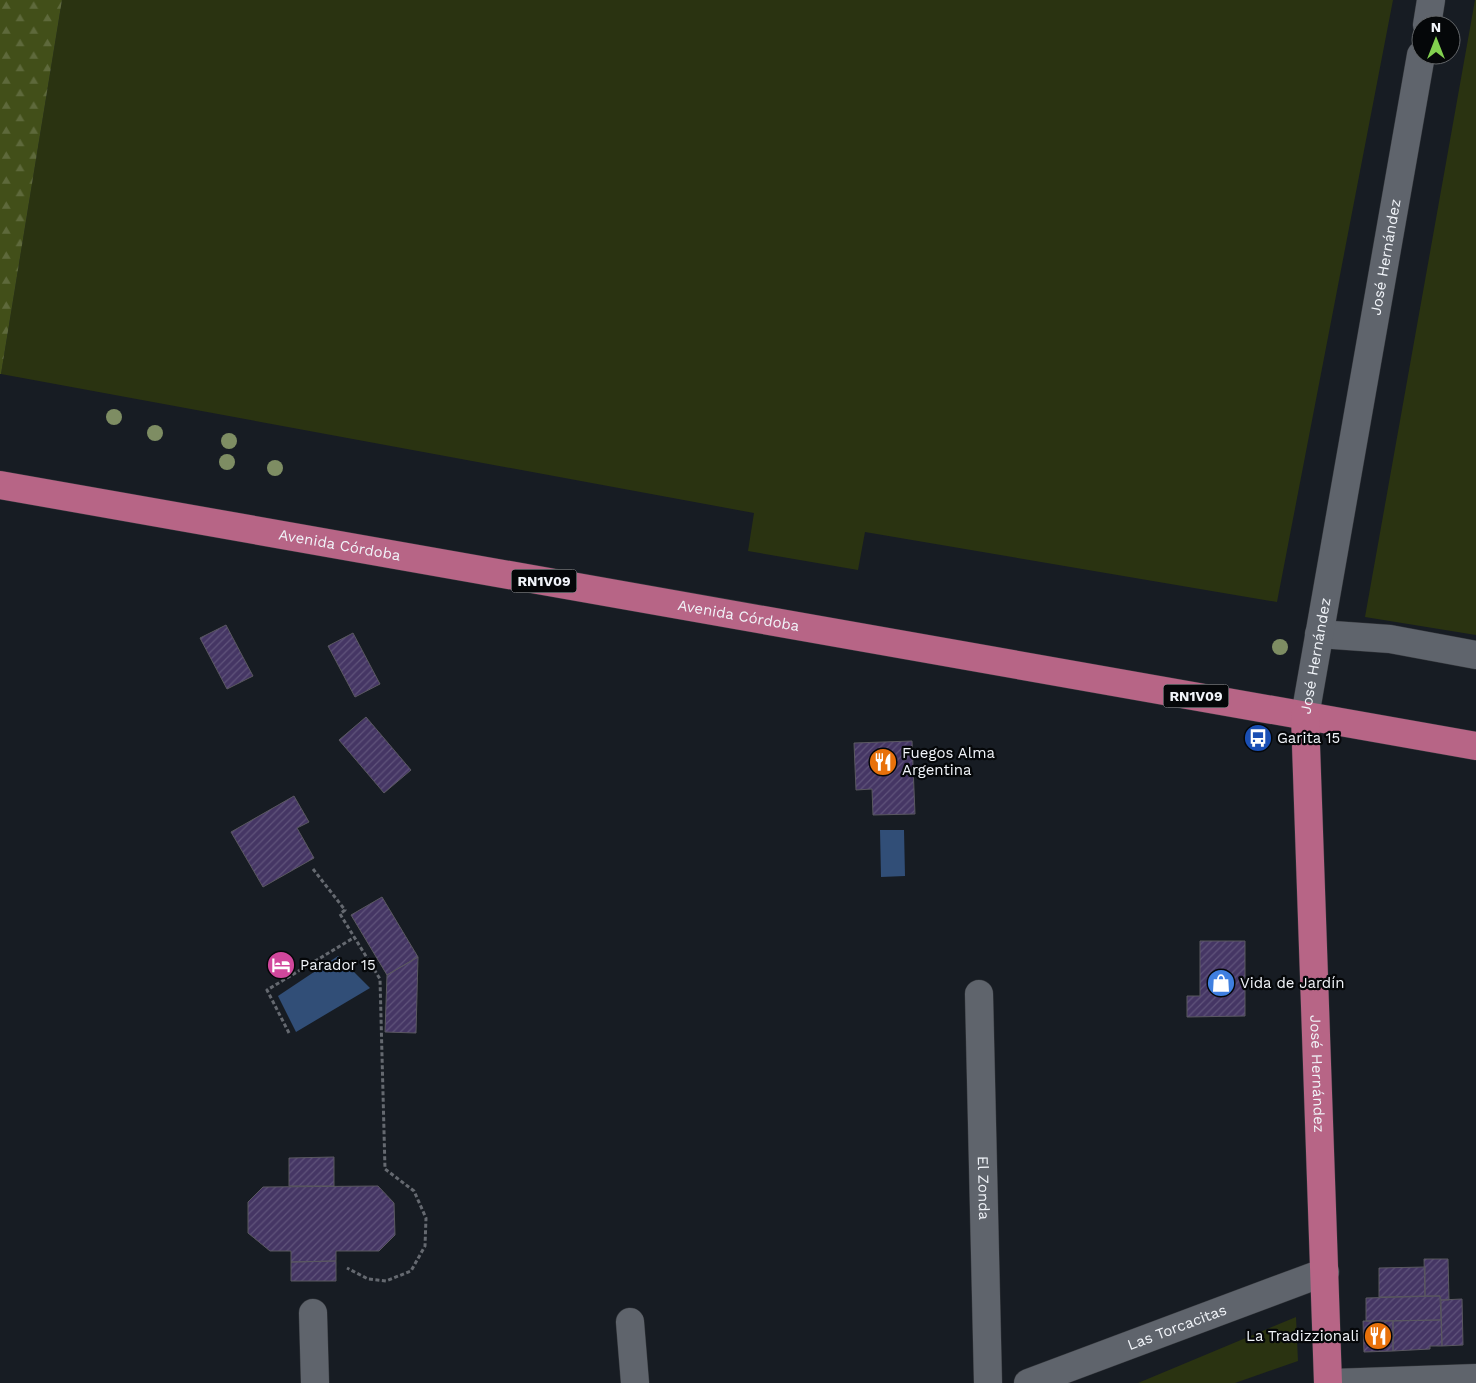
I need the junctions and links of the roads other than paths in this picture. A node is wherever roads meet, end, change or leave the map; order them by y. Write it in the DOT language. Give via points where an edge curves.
graph roads {
  1 [pos="1431,0"];
  2 [pos="1429,15"];
  3 [pos="1419,65"];
  4 [pos="0,485"];
  5 [pos="1319,634"];
  6 [pos="1476,655"];
  7 [pos="1305,716"];
  8 [pos="1476,746"];
  9 [pos="979,994"];
  10 [pos="1324,1272"];
  11 [pos="313,1313"];
  12 [pos="630,1322"];
  13 [pos="1476,1378"];
  14 [pos="315,1383"];
  15 [pos="635,1383"];
  16 [pos="988,1383"];
  17 [pos="1028,1383"];
  18 [pos="1328,1383"];
  19 [pos="1332,1383"];
  1 -- 2 [label="street"];
  3 -- 5 [label="street, José Hernández"];
  4 -- 7 [label="main road, Avenida Córdoba / RN1V09"];
  5 -- 6 [label="street" via="1390,639"];
  5 -- 7 [label="street, José Hernández"];
  7 -- 8 [label="main road, Avenida Córdoba / RN1V09"];
  7 -- 10 [label="main road, José Hernández"];
  9 -- 16 [label="street, El Zonda"];
  10 -- 17 [label="street, Las Torcacitas"];
  10 -- 18 [label="main road, José Hernández"];
  11 -- 14 [label="street"];
  12 -- 15 [label="street"];
  13 -- 19 [label="street"];
}
